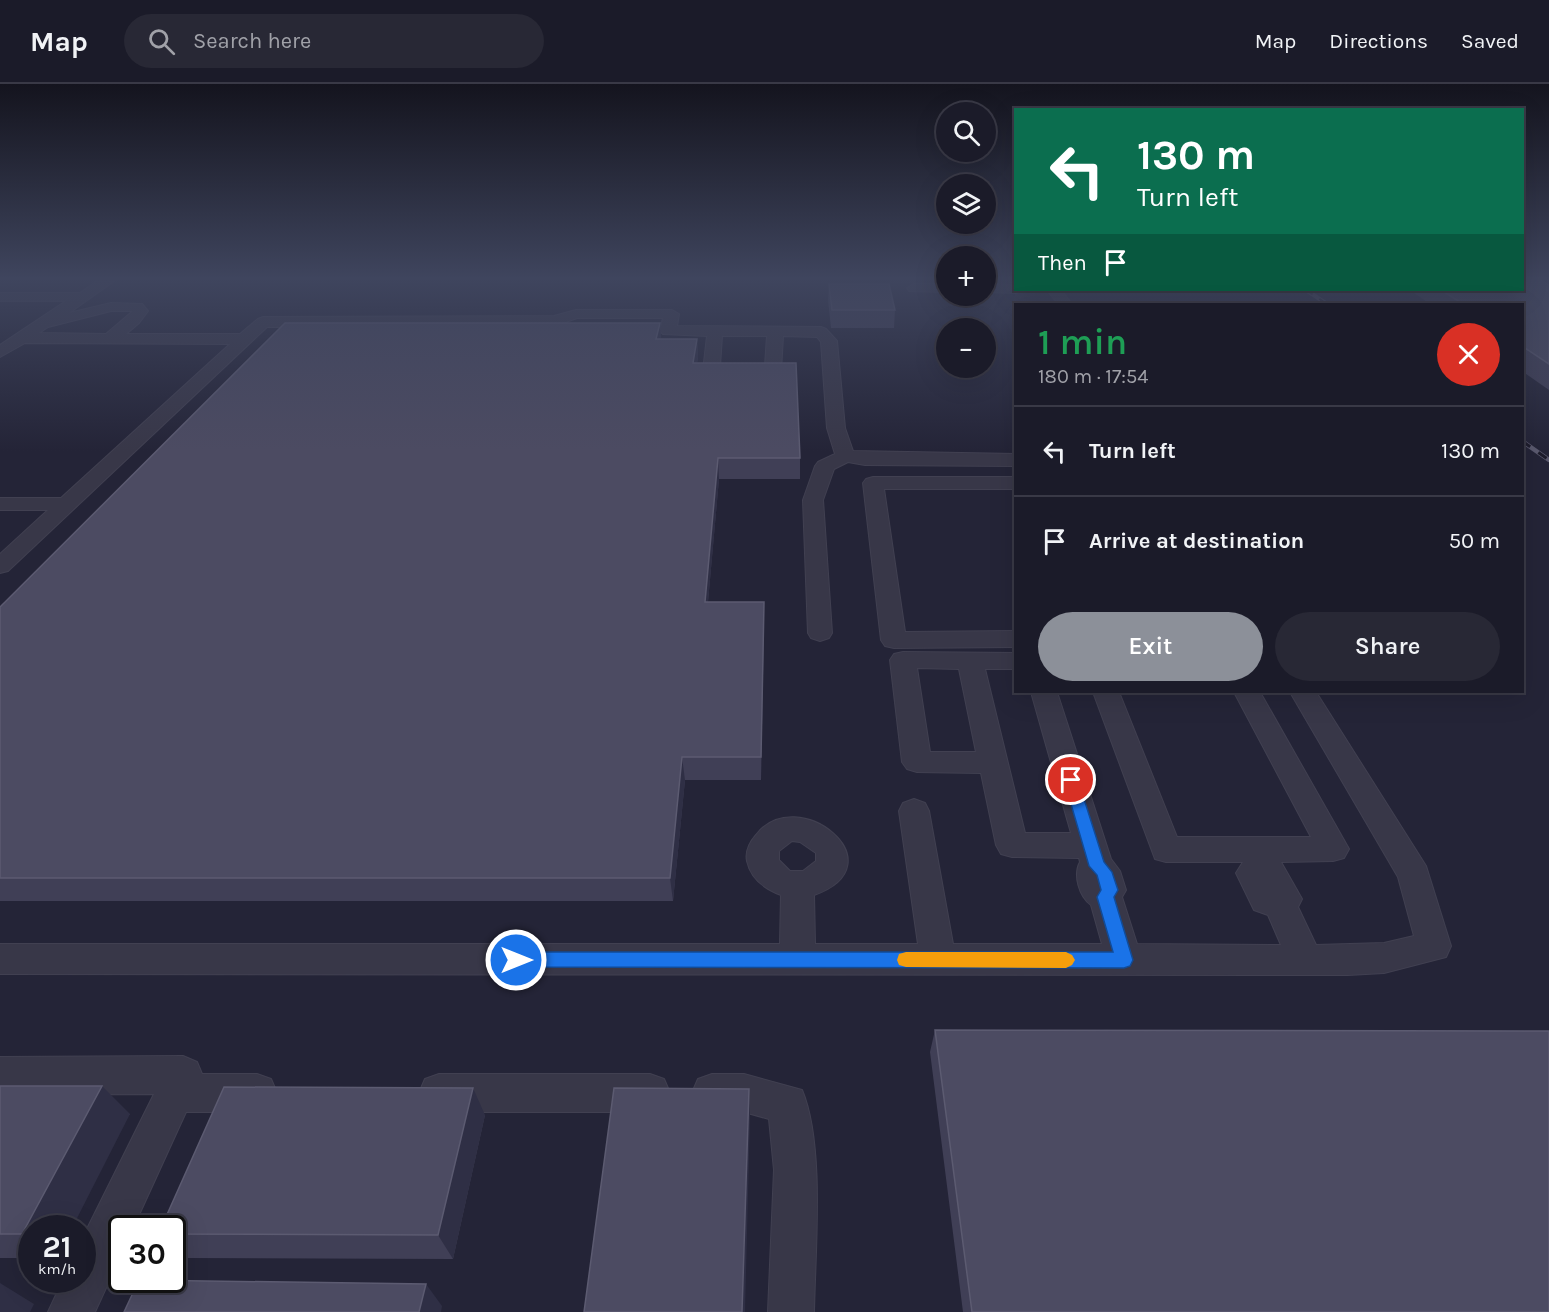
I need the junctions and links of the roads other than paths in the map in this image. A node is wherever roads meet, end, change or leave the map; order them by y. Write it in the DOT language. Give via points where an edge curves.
graph roads {
  1 [pos="24,336"];
  2 [pos="247,336"];
  3 [pos="715,336"];
  4 [pos="775,336"];
  5 [pos="825,336"];
  6 [pos="21,338"];
  7 [pos="110,338"];
  8 [pos="244,339"];
  9 [pos="0,352"];
  10 [pos="844,456"];
  11 [pos="1014,460"];
  12 [pos="1014,483"];
  13 [pos="0,504"];
  14 [pos="66,504"];
  15 [pos="0,566"];
  16 [pos="820,633"];
  17 [pos="1014,639"];
  18 [pos="970,660"];
  19 [pos="1014,661"];
  20 [pos="1044,693"];
  21 [pos="1106,693"];
  22 [pos="1248,693"];
  23 [pos="1304,693"];
  24 [pos="993,763"];
  25 [pos="914,812"];
  26 [pos="1258,857"];
  27 [pos="1098,870"];
  28 [pos="798,885"];
  29 [pos="0,959"];
  30 [pos="797,960"];
  31 [pos="938,960"];
  32 [pos="1124,960"];
  33 [pos="1306,960"];
  34 [pos="0,1077"];
  35 [pos="174,1092"];
  36 [pos="293,1093"];
  37 [pos="400,1093"];
  38 [pos="71,1312"];
  39 [pos="791,1312"];
  1 -- 6 [label="street"];
  2 -- 8 [label="street"];
  3 -- 4 [label="street" via="711,371 773,371"];
  5 -- 10 [label="street" via="830,341 836,429"];
  6 -- 7 [label="street"];
  6 -- 9 [label="street"];
  7 -- 8 [label="street"];
  8 -- 14 [label="street"];
  10 -- 11 [label="street"];
  10 -- 16 [label="street" via="825,466 813,500"];
  12 -- 17 [label="street" via="873,483 894,640"];
  13 -- 14 [label="street"];
  14 -- 15 [label="street"];
  18 -- 19 [label="street"];
  18 -- 24 [label="street"];
  18 -- 24 [label="street" via="903,660 917,762"];
  20 -- 27 [label="street"];
  21 -- 26 [label="street" via="1166,850"];
  22 -- 26 [label="street" via="1333,849"];
  23 -- 33 [label="street" via="1414,875 1434,946 1384,958"];
  24 -- 27 [label="street" via="1012,845"];
  25 -- 31 [label="street"];
  26 -- 33 [label="street" via="1252,873 1266,900 1280,905"];
  27 -- 32 [label="street"];
  28 -- 30 [label="street"];
  29 -- 30 [label="street"];
  30 -- 31 [label="street"];
  31 -- 32 [label="street"];
  32 -- 33 [label="street"];
  34 -- 35 [label="street" via="183,1075"];
  35 -- 36 [label="street"];
  35 -- 38 [label="street"];
  37 -- 39 [label="street" via="744,1093 788,1104 795,1170"];
}
